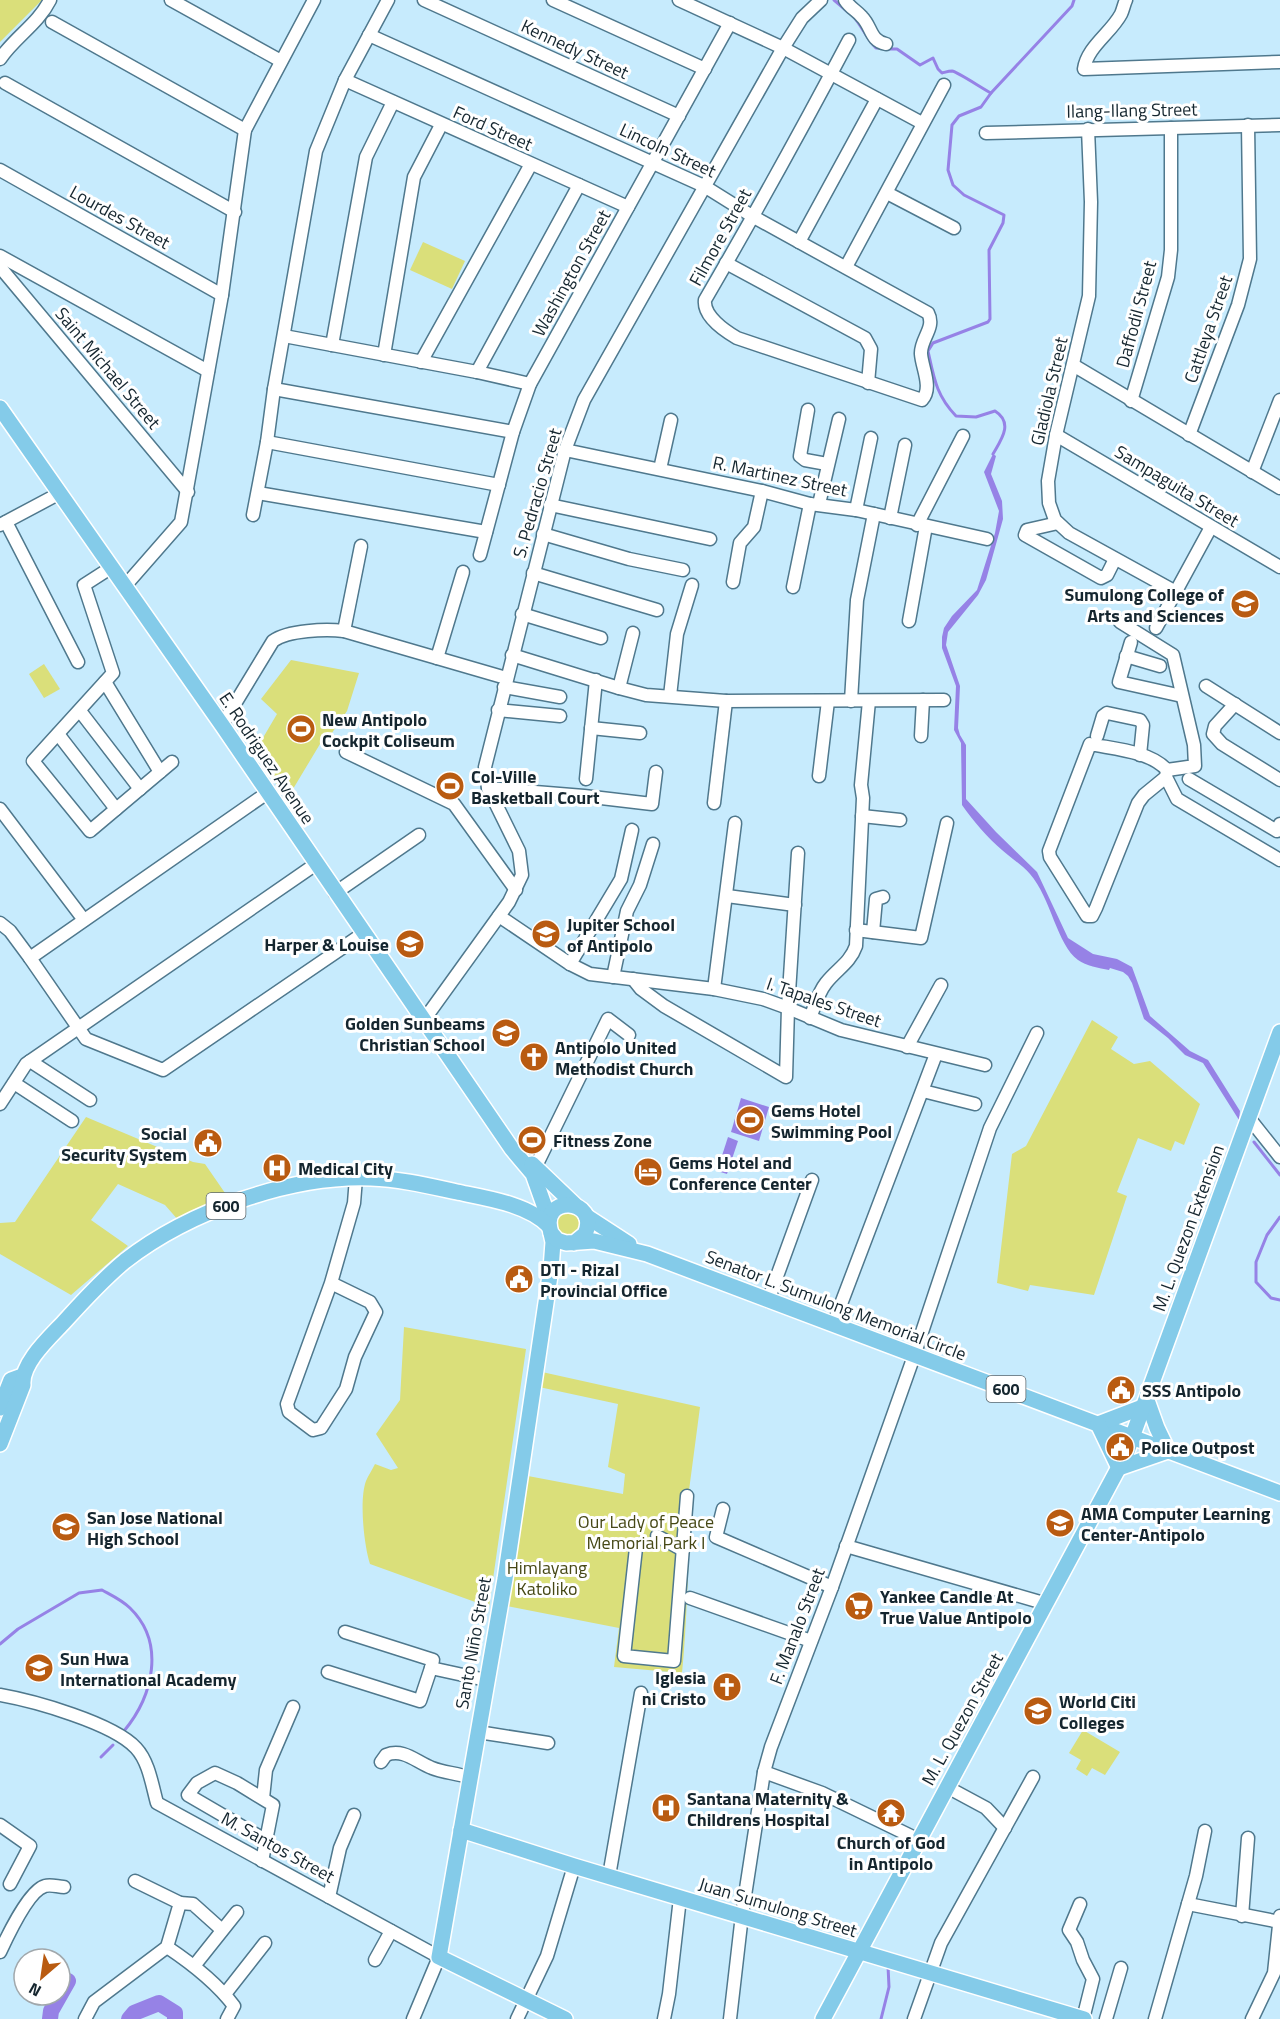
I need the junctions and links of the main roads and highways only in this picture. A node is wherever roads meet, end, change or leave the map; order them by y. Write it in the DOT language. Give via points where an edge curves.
graph roads {
  1 [pos="0,408"];
  2 [pos="1280,1032"];
  3 [pos="500,1131"];
  4 [pos="491,1200"];
  5 [pos="581,1211"];
  6 [pos="550,1218"];
  7 [pos="572,1243"];
  8 [pos="647,1254"];
  9 [pos="551,1269"];
  10 [pos="22,1376"];
  11 [pos="1146,1403"];
  12 [pos="0,1408"];
  13 [pos="1098,1424"];
  14 [pos="1133,1438"];
  15 [pos="0,1443"];
  16 [pos="1168,1451"];
  17 [pos="1119,1468"];
  18 [pos="1280,1493"];
  19 [pos="461,1830"];
  20 [pos="860,1952"];
  21 [pos="439,1957"];
  22 [pos="565,2019"];
  23 [pos="823,2019"];
  24 [pos="1084,2019"];
  1 -- 3 [label="main road, E. Rodriguez Avenue"];
  2 -- 11 [label="main road, M. L. Quezon Extension"];
  3 -- 5 [label="main road, E. Rodriguez Avenue"];
  3 -- 6 [label="main road, E. Rodriguez Avenue" via="533,1174"];
  4 -- 6 [label="main road, 600"];
  4 -- 6 [label="main road, 600"];
  4 -- 10 [label="main road, 600" via="393,1179 356,1178 259,1194 209,1213 126,1260 37,1352"];
  5 -- 6 [label="main road, 600" via="564,1205"];
  5 -- 7 [label="main road" via="588,1225 585,1234"];
  5 -- 8 [label="main road, Senator L. Sumulong Memorial Circle / 600"];
  6 -- 7 [label="main road, 600" via="557,1240"];
  6 -- 9 [label="main road, Santo Niño Street"];
  7 -- 8 [label="main road, Senator L. Sumulong Memorial Circle / 600" via="603,1242"];
  7 -- 9 [label="main road, Santo Niño Street"];
  8 -- 13 [label="main road, Senator L. Sumulong Memorial Circle / 600"];
  9 -- 19 [label="main road, Santo Niño Street" via="507,1568"];
  10 -- 12 [label="main road, 600" via="11,1380"];
  10 -- 15 [label="main road, 600" via="23,1385"];
  11 -- 13 [label="main road"];
  11 -- 14 [label="main road, M. L. Quezon Extension"];
  11 -- 16 [label="main road"];
  13 -- 14 [label="main road, Senator L. Sumulong Memorial Circle / 600"];
  13 -- 17 [label="main road"];
  14 -- 16 [label="main road, Senator L. Sumulong Memorial Circle / 600"];
  14 -- 17 [label="main road, M. L. Quezon Street"];
  16 -- 17 [label="main road"];
  16 -- 18 [label="main road, Senator L. Sumulong Memorial Circle / 600"];
  17 -- 20 [label="main road, M. L. Quezon Street"];
  19 -- 20 [label="main road, Juan Sumulong Street"];
  19 -- 21 [label="main road, Santo Niño Street"];
  20 -- 23 [label="main road, M. L. Quezon Street"];
  20 -- 24 [label="main road, Juan Sumulong Street"];
  21 -- 22 [label="main road, M. Santos Street"];
}
